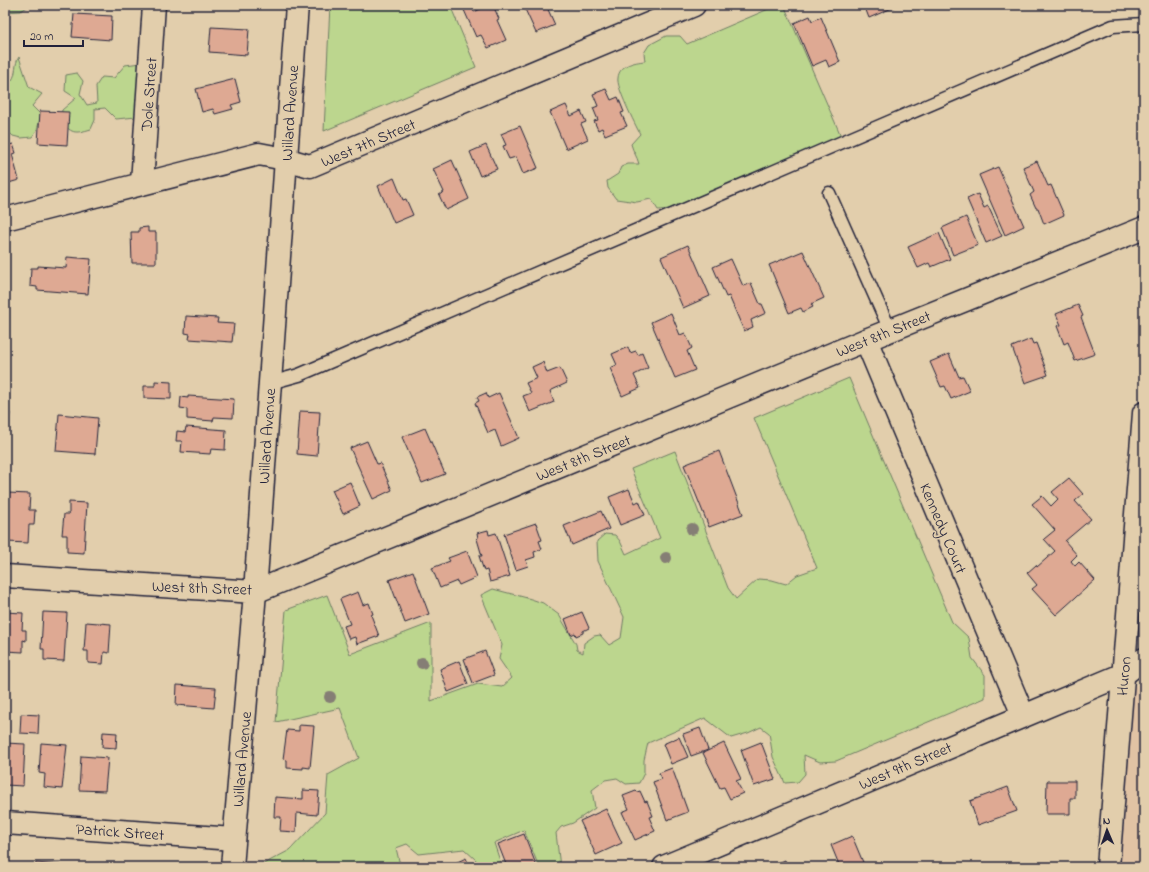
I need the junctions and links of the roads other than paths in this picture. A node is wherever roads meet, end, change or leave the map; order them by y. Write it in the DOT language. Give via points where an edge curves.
graph roads {
  1 [pos="154,5"];
  2 [pos="297,5"];
  3 [pos="694,5"];
  4 [pos="1144,24"];
  5 [pos="286,159"];
  6 [pos="142,183"];
  7 [pos="829,193"];
  8 [pos="5,219"];
  9 [pos="1144,228"];
  10 [pos="890,330"];
  11 [pos="866,340"];
  12 [pos="270,383"];
  13 [pos="1144,413"];
  14 [pos="5,576"];
  15 [pos="255,592"];
  16 [pos="1144,659"];
  17 [pos="1124,674"];
  18 [pos="1023,715"];
  19 [pos="5,823"];
  20 [pos="234,839"];
  21 [pos="232,867"];
  22 [pos="664,867"];
  23 [pos="1108,867"];
  1 -- 6 [label="street, Dole Street"];
  2 -- 5 [label="street, Willard Avenue"];
  3 -- 5 [label="street, West 7th Street" via="310,166"];
  4 -- 12 [label="lane" via="1113,26 314,369"];
  5 -- 6 [label="street, West 7th Street" via="259,154"];
  5 -- 12 [label="street, Willard Avenue"];
  6 -- 8 [label="street, West 7th Street"];
  7 -- 10 [label="lane"];
  9 -- 10 [label="street, West 8th Street"];
  10 -- 11 [label="street, West 8th Street"];
  11 -- 15 [label="street, West 8th Street"];
  11 -- 18 [label="street, Kennedy Court"];
  12 -- 15 [label="street, Willard Avenue"];
  13 -- 17 [label="street, Huron"];
  14 -- 15 [label="street, West 8th Street"];
  15 -- 20 [label="street, Willard Avenue"];
  16 -- 17 [label="street, West 9th Street"];
  17 -- 18 [label="street, West 9th Street"];
  17 -- 23 [label="street, Huron"];
  18 -- 22 [label="street, West 9th Street"];
  19 -- 20 [label="street, Patrick Street"];
  20 -- 21 [label="street, Willard Avenue"];
}
